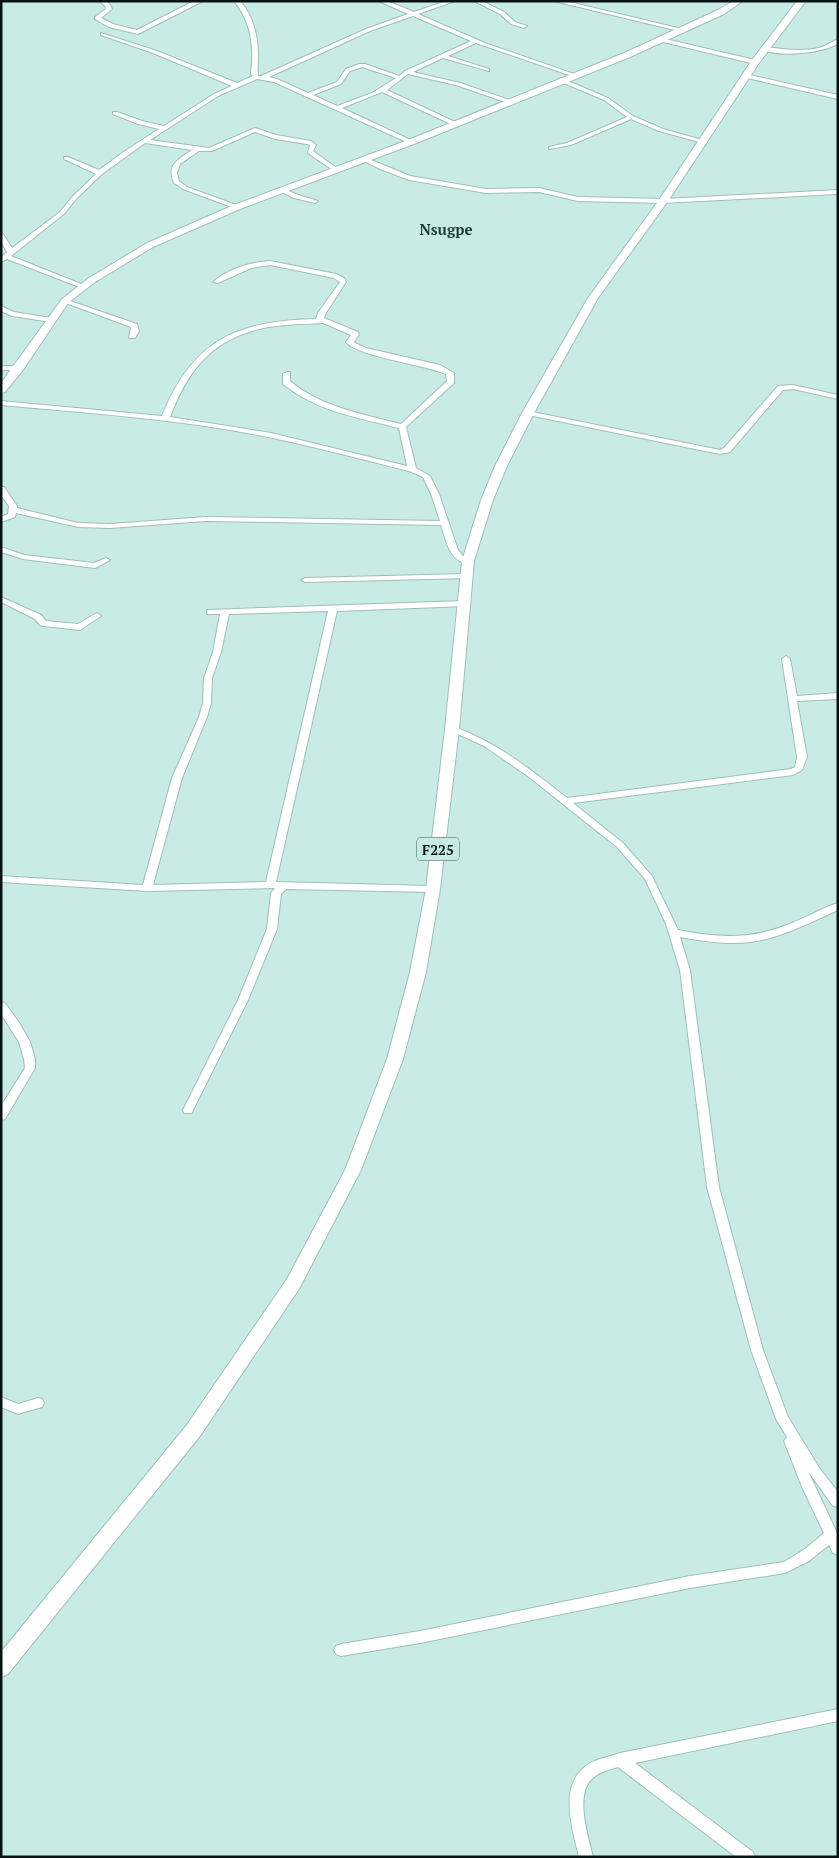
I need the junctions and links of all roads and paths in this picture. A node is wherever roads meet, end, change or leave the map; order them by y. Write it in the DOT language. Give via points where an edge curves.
graph roads {
  1 [pos="102,1"];
  2 [pos="200,1"];
  3 [pos="237,1"];
  4 [pos="382,1"];
  5 [pos="452,1"];
  6 [pos="477,1"];
  7 [pos="558,1"];
  8 [pos="739,1"];
  9 [pos="802,1"];
  10 [pos="412,15"];
  11 [pos="524,26"];
  12 [pos="683,30"];
  13 [pos="103,34"];
  14 [pos="662,40"];
  15 [pos="476,41"];
  16 [pos="838,41"];
  17 [pos="765,49"];
  18 [pos="443,56"];
  19 [pos="755,62"];
  20 [pos="487,70"];
  21 [pos="407,72"];
  22 [pos="574,75"];
  23 [pos="745,76"];
  24 [pos="258,77"];
  25 [pos="400,78"];
  26 [pos="561,80"];
  27 [pos="236,86"];
  28 [pos="381,89"];
  29 [pos="308,95"];
  30 [pos="838,97"];
  31 [pos="510,102"];
  32 [pos="338,108"];
  33 [pos="115,113"];
  34 [pos="631,117"];
  35 [pos="456,124"];
  36 [pos="165,128"];
  37 [pos="145,141"];
  38 [pos="702,141"];
  39 [pos="411,142"];
  40 [pos="551,148"];
  41 [pos="197,150"];
  42 [pos="66,158"];
  43 [pos="364,159"];
  44 [pos="336,170"];
  45 [pos="100,173"];
  46 [pos="282,190"];
  47 [pos="838,192"];
  48 [pos="315,201"];
  49 [pos="663,201"];
  50 [pos="237,207"];
  51 [pos="1,235"];
  52 [pos="6,256"];
  53 [pos="216,282"];
  54 [pos="84,287"];
  55 [pos="65,301"];
  56 [pos="1,308"];
  57 [pos="52,320"];
  58 [pos="322,320"];
  59 [pos="132,336"];
  60 [pos="1,368"];
  61 [pos="19,368"];
  62 [pos="287,374"];
  63 [pos="1,390"];
  64 [pos="838,397"];
  65 [pos="1,403"];
  66 [pos="528,414"];
  67 [pos="165,419"];
  68 [pos="402,427"];
  69 [pos="412,469"];
  70 [pos="1,489"];
  71 [pos="13,510"];
  72 [pos="1,520"];
  73 [pos="444,524"];
  74 [pos="1,549"];
  75 [pos="106,560"];
  76 [pos="468,561"];
  77 [pos="466,576"];
  78 [pos="305,580"];
  79 [pos="1,599"];
  80 [pos="464,604"];
  81 [pos="333,608"];
  82 [pos="225,611"];
  83 [pos="210,612"];
  84 [pos="97,616"];
  85 [pos="786,659"];
  86 [pos="838,696"];
  87 [pos="793,699"];
  88 [pos="452,729"];
  89 [pos="566,801"];
  90 [pos="1,879"];
  91 [pos="270,885"];
  92 [pos="283,886"];
  93 [pos="148,888"];
  94 [pos="433,889"];
  95 [pos="838,906"];
  96 [pos="673,932"];
  97 [pos="1,1006"];
  98 [pos="188,1110"];
  99 [pos="1,1116"];
  100 [pos="1,1402"];
  101 [pos="38,1403"];
  102 [pos="782,1419"];
  103 [pos="838,1502"];
  104 [pos="831,1536"];
  105 [pos="838,1549"];
  106 [pos="341,1650"];
  107 [pos="1,1668"];
  108 [pos="838,1715"];
  109 [pos="620,1760"];
  110 [pos="586,1857"];
  111 [pos="748,1857"];
  1 -- 2 [label="street" via="109,9 97,18 115,27 138,32"];
  3 -- 24 [label="street" via="250,20 256,54 254,74"];
  4 -- 10 [label="street"];
  5 -- 10 [label="street"];
  6 -- 11 [label="street"];
  7 -- 12 [label="street"];
  8 -- 12 [label="street"];
  9 -- 17 [label="main road, F225"];
  10 -- 15 [label="street"];
  10 -- 24 [label="street" via="368,30"];
  12 -- 14 [label="street"];
  13 -- 27 [label="street"];
  14 -- 19 [label="street"];
  14 -- 22 [label="street"];
  15 -- 18 [label="street"];
  15 -- 22 [label="street"];
  16 -- 17 [label="street" via="815,50"];
  17 -- 19 [label="main road, F225"];
  18 -- 20 [label="street"];
  18 -- 21 [label="street"];
  19 -- 23 [label="main road, F225"];
  21 -- 25 [label="street"];
  21 -- 31 [label="street" via="458,84"];
  22 -- 26 [label="street"];
  23 -- 30 [label="street"];
  23 -- 38 [label="main road, F225"];
  24 -- 27 [label="street"];
  24 -- 29 [label="street" via="275,80"];
  25 -- 28 [label="street"];
  25 -- 29 [label="street" via="357,65 339,83"];
  26 -- 31 [label="street"];
  26 -- 34 [label="street" via="606,99"];
  27 -- 36 [label="street"];
  28 -- 32 [label="street"];
  28 -- 35 [label="street"];
  29 -- 32 [label="street"];
  31 -- 35 [label="street"];
  32 -- 39 [label="street"];
  33 -- 36 [label="street"];
  34 -- 38 [label="street" via="661,130"];
  34 -- 40 [label="street" via="569,144"];
  35 -- 39 [label="street"];
  36 -- 37 [label="street"];
  37 -- 41 [label="street"];
  37 -- 45 [label="street"];
  38 -- 49 [label="main road, F225"];
  39 -- 43 [label="street"];
  41 -- 44 [label="street" via="216,148 256,130 275,137 309,142 313,145 310,152"];
  41 -- 50 [label="street" via="176,163 176,182 184,188"];
  42 -- 45 [label="street"];
  43 -- 44 [label="street"];
  43 -- 49 [label="street" via="409,178 486,191 539,190 578,200"];
  44 -- 46 [label="street"];
  45 -- 52 [label="street" via="62,213"];
  46 -- 48 [label="street"];
  46 -- 50 [label="street"];
  47 -- 49 [label="street"];
  49 -- 66 [label="main road, F225" via="593,298"];
  50 -- 54 [label="street" via="150,245"];
  51 -- 52 [label="street"];
  52 -- 54 [label="street"];
  53 -- 58 [label="street" via="244,266 261,263 336,276 343,282 322,313"];
  54 -- 55 [label="street"];
  55 -- 57 [label="street"];
  55 -- 59 [label="street" via="134,326"];
  56 -- 57 [label="street" via="12,314"];
  57 -- 61 [label="street"];
  58 -- 67 [label="street" via="261,325 210,348 197,360 172,397"];
  58 -- 68 [label="street" via="355,334 349,343 358,348 450,373 451,381"];
  60 -- 61 [label="street"];
  61 -- 63 [label="street"];
  62 -- 68 [label="street" via="286,382 312,401"];
  64 -- 66 [label="street" via="793,387 781,388 727,450 720,452"];
  65 -- 67 [label="street"];
  66 -- 76 [label="main road, F225" via="487,500"];
  67 -- 69 [label="street" via="273,436"];
  68 -- 69 [label="street"];
  69 -- 73 [label="street" via="426,476"];
  70 -- 71 [label="street"];
  71 -- 72 [label="street" via="12,515"];
  71 -- 73 [label="street" via="78,525 104,526 206,519"];
  73 -- 76 [label="street" via="454,551"];
  74 -- 75 [label="street" via="22,556 95,566"];
  76 -- 77 [label="main road, F225"];
  77 -- 78 [label="street"];
  77 -- 80 [label="main road, F225"];
  79 -- 84 [label="street" via="38,617 43,623 80,628"];
  80 -- 81 [label="street"];
  80 -- 88 [label="main road, F225"];
  81 -- 82 [label="street"];
  81 -- 91 [label="street"];
  82 -- 83 [label="street"];
  82 -- 93 [label="street" via="208,678 205,710 176,778"];
  85 -- 87 [label="street"];
  86 -- 87 [label="street"];
  87 -- 89 [label="street" via="802,757 799,768 793,772"];
  88 -- 89 [label="street" via="487,744"];
  88 -- 94 [label="main road, F225"];
  89 -- 96 [label="street" via="620,845 649,878"];
  90 -- 93 [label="street"];
  91 -- 92 [label="street"];
  91 -- 93 [label="street"];
  92 -- 94 [label="street"];
  92 -- 98 [label="street" via="276,893 272,929 243,1000"];
  94 -- 107 [label="main road, F225" via="418,972 395,1059 353,1170 293,1284 193,1431"];
  95 -- 96 [label="street" via="776,933 751,938 705,938"];
  96 -- 102 [label="street" via="685,970 713,1187 757,1350"];
  97 -- 99 [label="street" via="20,1033 30,1059 30,1068"];
  100 -- 101 [label="street" via="18,1409"];
  102 -- 103 [label="street"];
  102 -- 104 [label="street"];
  104 -- 105 [label="street"];
  104 -- 106 [label="street" via="814,1552 785,1567"];
  108 -- 109 [label="street"];
  109 -- 110 [label="street" via="596,1768 580,1782 576,1801"];
  109 -- 111 [label="street"];
}
